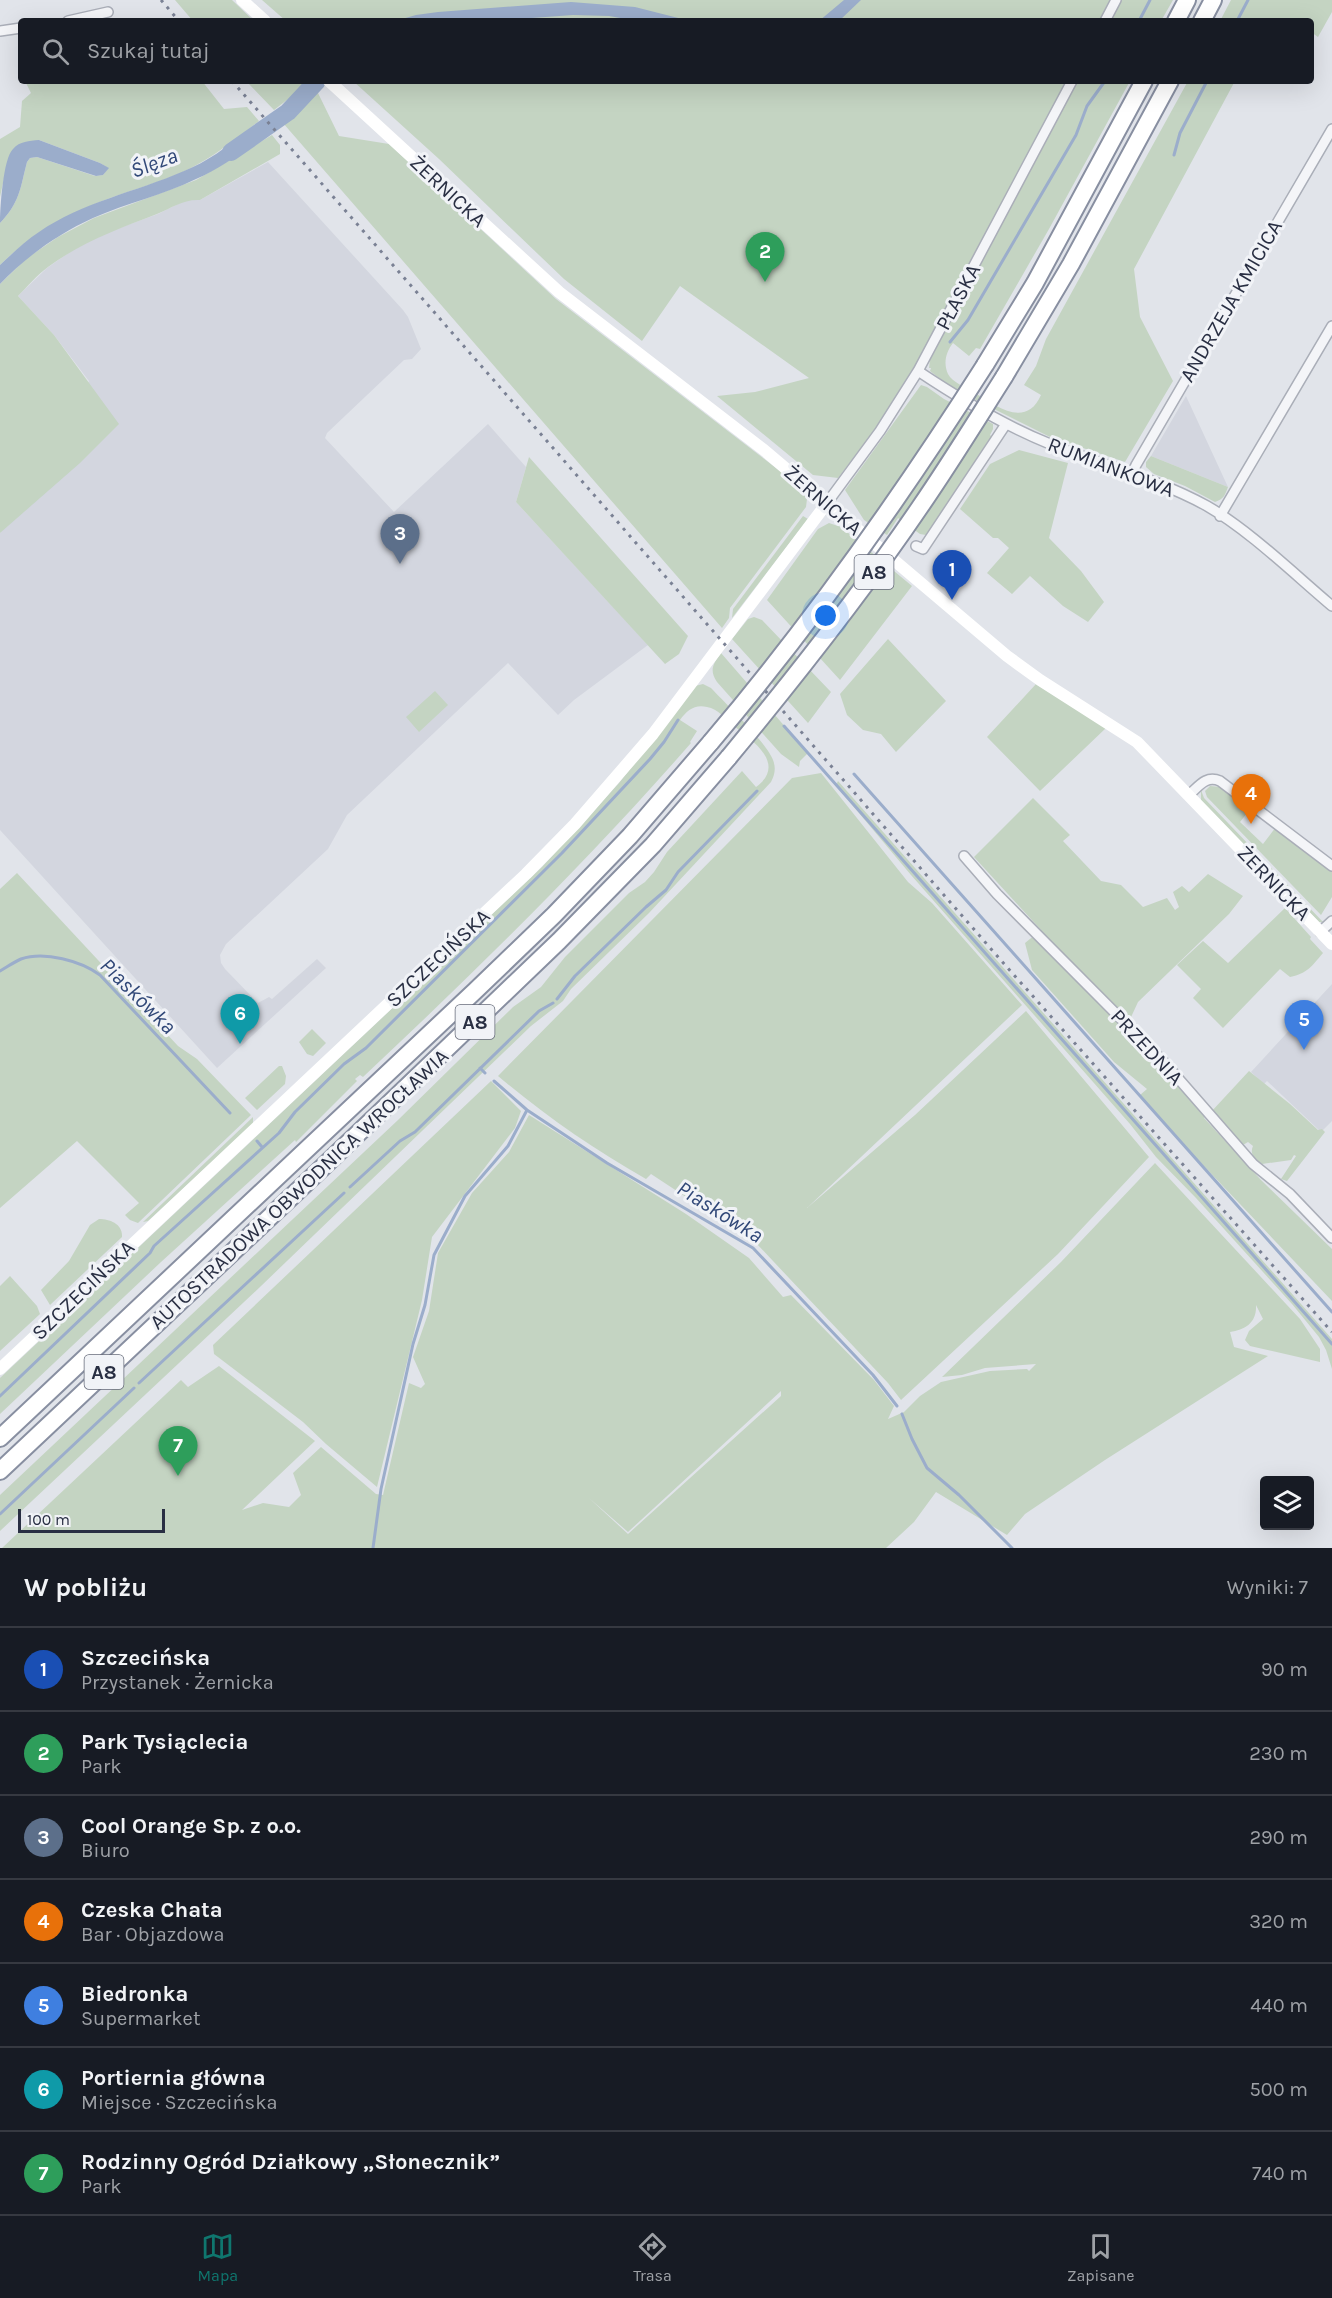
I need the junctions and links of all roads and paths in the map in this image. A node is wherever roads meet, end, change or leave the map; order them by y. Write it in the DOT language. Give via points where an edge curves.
graph roads {
  1 [pos="242,0"];
  2 [pos="1116,0"];
  3 [pos="1188,0"];
  4 [pos="1213,0"];
  5 [pos="108,12"];
  6 [pos="81,18"];
  7 [pos="262,18"];
  8 [pos="1107,18"];
  9 [pos="1178,18"];
  10 [pos="1204,18"];
  11 [pos="18,29"];
  12 [pos="0,32"];
  13 [pos="332,84"];
  14 [pos="1070,84"];
  15 [pos="1142,84"];
  16 [pos="1168,84"];
  17 [pos="1332,129"];
  18 [pos="1332,326"];
  19 [pos="918,371"];
  20 [pos="1006,424"];
  21 [pos="1132,474"];
  22 [pos="827,503"];
  23 [pos="1220,516"];
  24 [pos="920,548"];
  25 [pos="1332,606"];
  26 [pos="1189,795"];
  27 [pos="964,856"];
  28 [pos="1332,866"];
  29 [pos="1332,921"];
  30 [pos="1320,932"];
  31 [pos="1332,944"];
  32 [pos="1332,1238"];
  33 [pos="0,1369"];
  34 [pos="0,1438"];
  35 [pos="0,1471"];
  1 -- 7 [label="street"];
  2 -- 8 [label="street"];
  3 -- 9 [label="highway"];
  4 -- 10 [label="highway"];
  5 -- 6 [label="street"];
  11 -- 12 [label="street"];
  13 -- 22 [label="street, ŻERNICKA" via="560,292"];
  14 -- 19 [label="street, PŁASKA"];
  15 -- 34 [label="highway, AUTOSTRADOWA OBWODNICA WROCŁAWIA / A8, bridge" via="1035,283 876,532 796,639 711,742 630,836 530,938"];
  16 -- 35 [label="highway, AUTOSTRADOWA OBWODNICA WROCŁAWIA / A8, bridge" via="1071,264 944,472 816,651 729,757 653,845 550,949"];
  17 -- 21 [label="street, ANDRZEJA KMICICA"];
  18 -- 23 [label="street"];
  19 -- 20 [label="street, RUMIANKOWA"];
  19 -- 22 [label="street, PŁASKA"];
  20 -- 21 [label="street, RUMIANKOWA"];
  20 -- 24 [label="street"];
  21 -- 23 [label="street, RUMIANKOWA" via="1190,498"];
  22 -- 26 [label="street, ŻERNICKA" via="1007,656 1137,742"];
  22 -- 33 [label="street, SZCZECIŃSKA" via="652,734 575,824"];
  23 -- 25 [label="street, RUMIANKOWA"];
  26 -- 28 [label="street" via="1206,779 1220,781"];
  26 -- 30 [label="street, ŻERNICKA"];
  27 -- 32 [label="street, PRZEDNIA" via="1163,1061 1253,1164 1290,1194"];
  29 -- 30 [label="street"];
  30 -- 31 [label="street, ŻERNICKA"];
}
